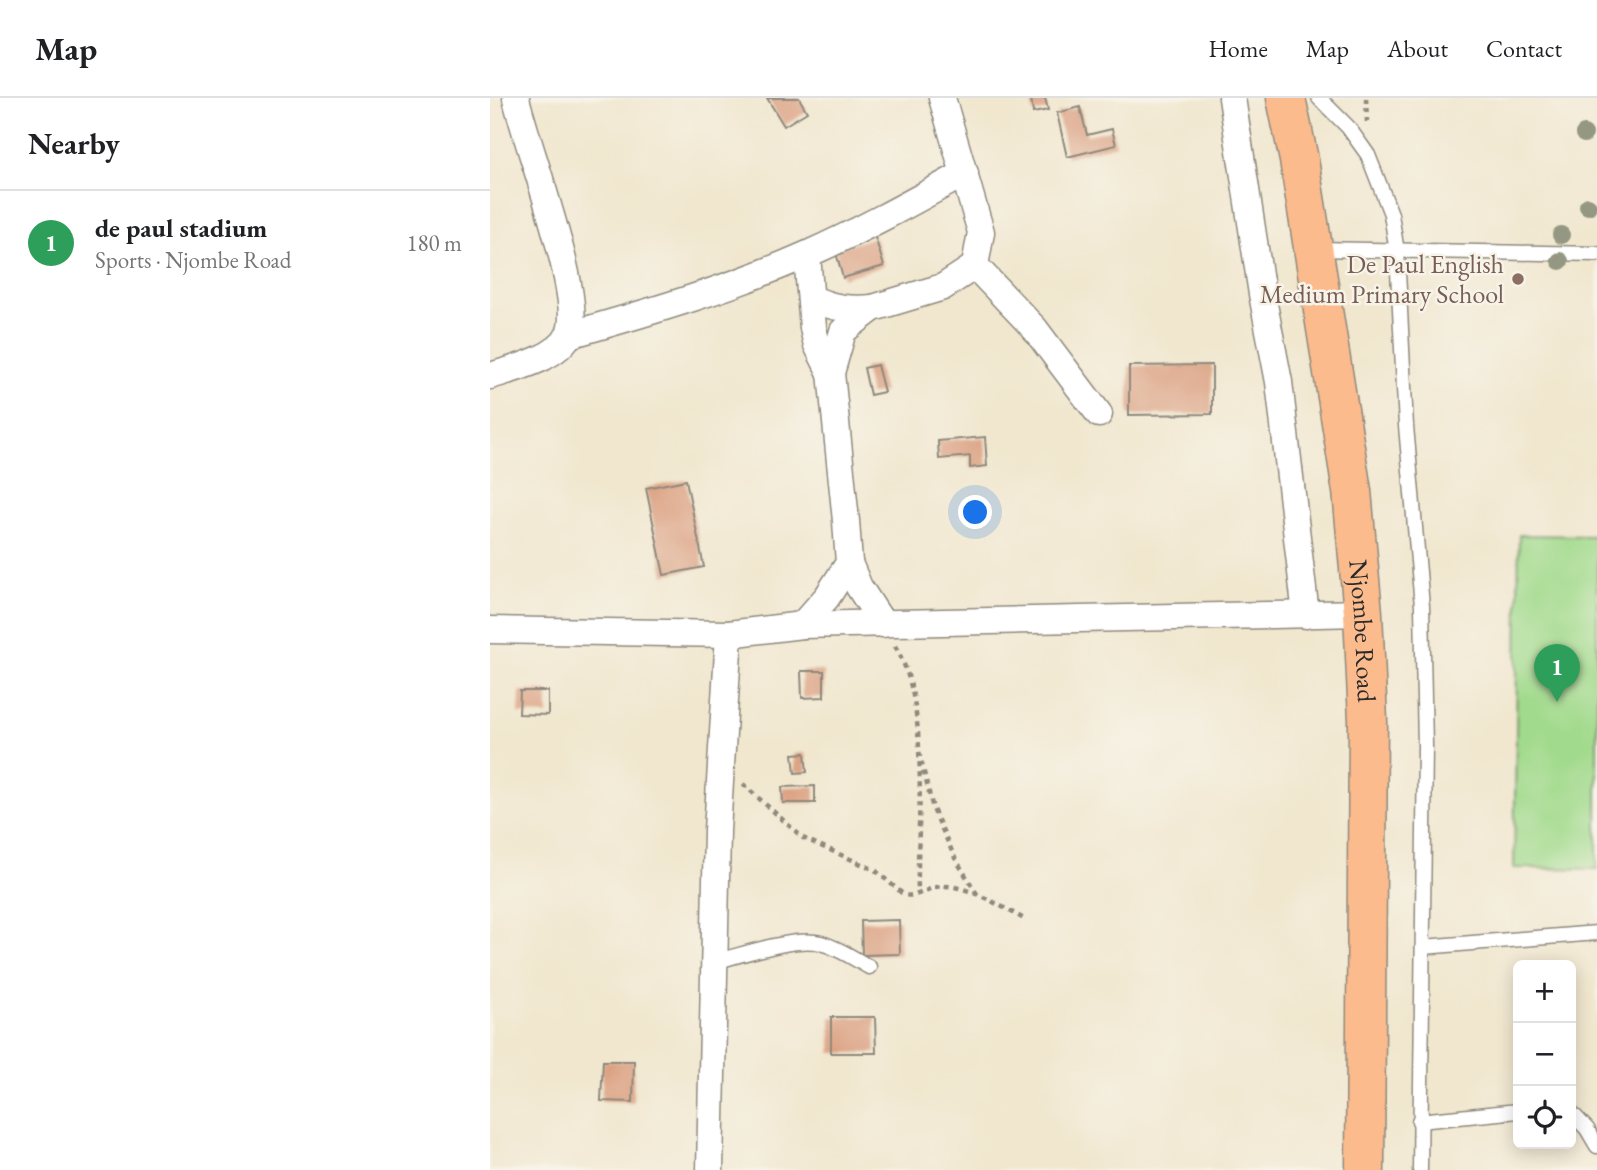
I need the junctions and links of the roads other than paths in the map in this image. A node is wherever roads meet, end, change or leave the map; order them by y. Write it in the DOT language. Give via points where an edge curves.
graph roads {
  1 [pos="516,98"];
  2 [pos="942,98"];
  3 [pos="1232,98"];
  4 [pos="1286,98"];
  5 [pos="1318,98"];
  6 [pos="965,173"];
  7 [pos="1313,249"];
  8 [pos="1397,252"];
  9 [pos="1597,254"];
  10 [pos="807,255"];
  11 [pos="975,266"];
  12 [pos="811,298"];
  13 [pos="873,308"];
  14 [pos="569,335"];
  15 [pos="831,373"];
  16 [pos="490,376"];
  17 [pos="1099,414"];
  18 [pos="849,563"];
  19 [pos="1363,613"];
  20 [pos="1306,615"];
  21 [pos="883,624"];
  22 [pos="802,625"];
  23 [pos="490,629"];
  24 [pos="729,634"];
  25 [pos="1597,933"];
  26 [pos="1423,947"];
  27 [pos="714,962"];
  28 [pos="869,967"];
  29 [pos="1513,1112"];
  30 [pos="1576,1117"];
  31 [pos="1419,1121"];
  32 [pos="1597,1146"];
  33 [pos="710,1170"];
  34 [pos="1365,1170"];
  35 [pos="1420,1170"];
  1 -- 14 [label="street" via="571,288"];
  2 -- 6 [label="street"];
  3 -- 20 [label="street" via="1279,382"];
  4 -- 7 [label="highway, Njombe Road"];
  5 -- 8 [label="lane" via="1368,155 1391,214"];
  6 -- 10 [label="street"];
  6 -- 11 [label="street" via="981,232"];
  7 -- 8 [label="lane"];
  7 -- 19 [label="highway, Njombe Road" via="1352,491"];
  8 -- 9 [label="lane"];
  8 -- 26 [label="lane" via="1422,606"];
  10 -- 12 [label="street"];
  10 -- 14 [label="street" via="657,310"];
  11 -- 13 [label="street" via="943,287"];
  11 -- 17 [label="street" via="1035,329"];
  12 -- 13 [label="street" via="831,307"];
  12 -- 15 [label="street" via="817,345"];
  13 -- 15 [label="street" via="843,331"];
  14 -- 16 [label="street" via="555,350"];
  15 -- 18 [label="street"];
  18 -- 21 [label="street"];
  18 -- 22 [label="street"];
  19 -- 20 [label="street"];
  19 -- 34 [label="highway, Njombe Road" via="1368,721"];
  20 -- 21 [label="street"];
  21 -- 22 [label="street"];
  22 -- 24 [label="street"];
  23 -- 24 [label="street"];
  24 -- 27 [label="street"];
  25 -- 26 [label="lane"];
  26 -- 31 [label="lane"];
  27 -- 28 [label="lane" via="817,942"];
  27 -- 33 [label="street"];
  29 -- 31 [label="lane"];
  30 -- 32 [label="lane"];
  31 -- 35 [label="lane"];
}
